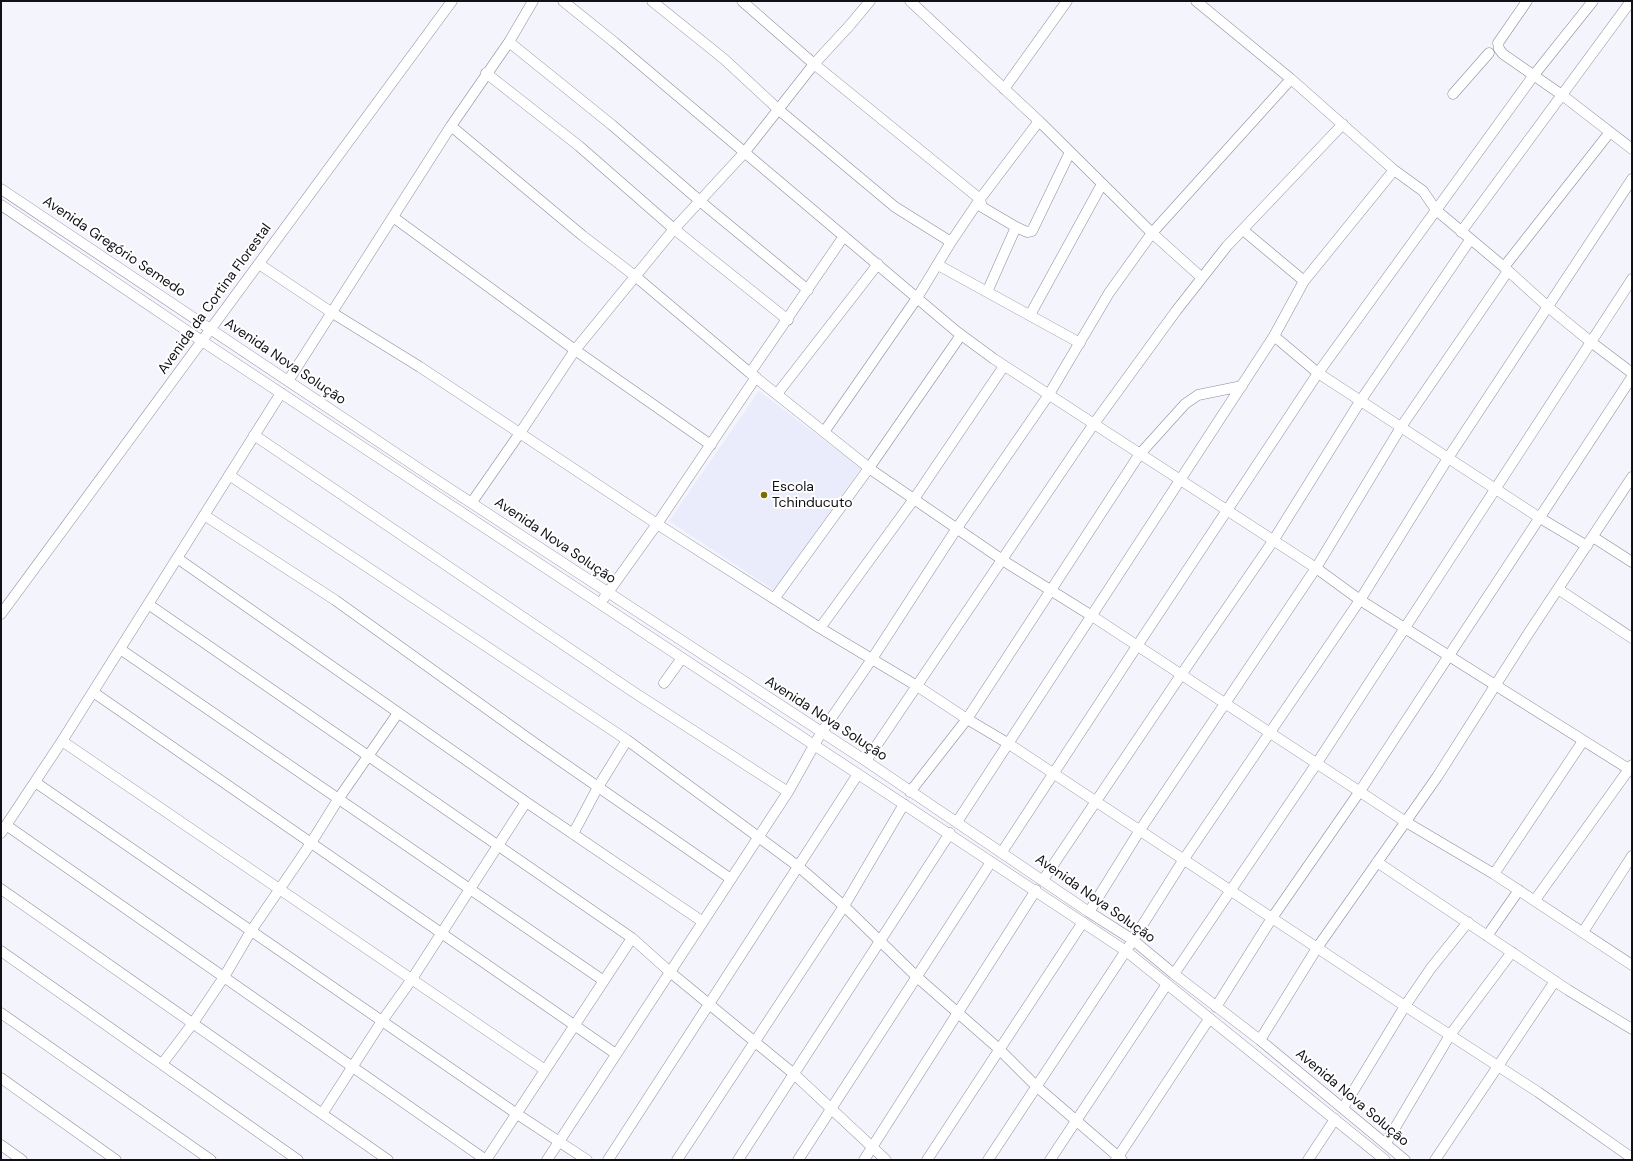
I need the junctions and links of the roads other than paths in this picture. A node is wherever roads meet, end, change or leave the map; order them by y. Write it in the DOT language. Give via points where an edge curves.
graph roads {
  1 [pos="452,1"];
  2 [pos="533,1"];
  3 [pos="563,1"];
  4 [pos="652,1"];
  5 [pos="742,1"];
  6 [pos="870,1"];
  7 [pos="910,1"];
  8 [pos="1068,1"];
  9 [pos="1196,1"];
  10 [pos="1528,1"];
  11 [pos="1593,1"];
  12 [pos="1631,1"];
  13 [pos="509,42"];
  14 [pos="1489,53"];
  15 [pos="814,64"];
  16 [pos="486,73"];
  17 [pos="1534,75"];
  18 [pos="1291,79"];
  19 [pos="1004,89"];
  20 [pos="1453,94"];
  21 [pos="1562,95"];
  22 [pos="779,110"];
  23 [pos="1039,121"];
  24 [pos="1342,124"];
  25 [pos="451,126"];
  26 [pos="1610,132"];
  27 [pos="1632,149"];
  28 [pos="1070,152"];
  29 [pos="744,153"];
  30 [pos="1394,170"];
  31 [pos="1632,179"];
  32 [pos="1102,184"];
  33 [pos="1,188"];
  34 [pos="980,199"];
  35 [pos="700,201"];
  36 [pos="1,205"];
  37 [pos="1436,210"];
  38 [pos="393,216"];
  39 [pos="1016,227"];
  40 [pos="674,229"];
  41 [pos="1243,230"];
  42 [pos="1461,232"];
  43 [pos="1152,233"];
  44 [pos="844,236"];
  45 [pos="1470,240"];
  46 [pos="951,242"];
  47 [pos="259,264"];
  48 [pos="878,264"];
  49 [pos="938,265"];
  50 [pos="1506,269"];
  51 [pos="635,276"];
  52 [pos="1202,278"];
  53 [pos="1632,279"];
  54 [pos="1304,281"];
  55 [pos="808,290"];
  56 [pos="987,292"];
  57 [pos="917,298"];
  58 [pos="1548,307"];
  59 [pos="331,312"];
  60 [pos="1030,315"];
  61 [pos="788,320"];
  62 [pos="211,329"];
  63 [pos="961,335"];
  64 [pos="1274,336"];
  65 [pos="202,341"];
  66 [pos="1591,342"];
  67 [pos="1080,343"];
  68 [pos="575,350"];
  69 [pos="1004,366"];
  70 [pos="1318,373"];
  71 [pos="1632,373"];
  72 [pos="753,375"];
  73 [pos="1632,377"];
  74 [pos="288,381"];
  75 [pos="1242,386"];
  76 [pos="281,393"];
  77 [pos="777,394"];
  78 [pos="1048,396"];
  79 [pos="1361,400"];
  80 [pos="1093,425"];
  81 [pos="1401,427"];
  82 [pos="824,432"];
  83 [pos="520,433"];
  84 [pos="254,435"];
  85 [pos="711,445"];
  86 [pos="1139,455"];
  87 [pos="1448,458"];
  88 [pos="869,468"];
  89 [pos="229,475"];
  90 [pos="1632,477"];
  91 [pos="1180,481"];
  92 [pos="1495,489"];
  93 [pos="914,499"];
  94 [pos="472,502"];
  95 [pos="1226,511"];
  96 [pos="204,515"];
  97 [pos="1540,518"];
  98 [pos="657,524"];
  99 [pos="957,528"];
  100 [pos="1273,541"];
  101 [pos="1590,542"];
  102 [pos="177,558"];
  103 [pos="1002,560"];
  104 [pos="1632,562"];
  105 [pos="1316,568"];
  106 [pos="1558,589"];
  107 [pos="1051,590"];
  108 [pos="607,593"];
  109 [pos="774,599"];
  110 [pos="1360,600"];
  111 [pos="148,604"];
  112 [pos="600,604"];
  113 [pos="1,614"];
  114 [pos="1092,616"];
  115 [pos="820,628"];
  116 [pos="1405,628"];
  117 [pos="1632,638"];
  118 [pos="1137,646"];
  119 [pos="120,649"];
  120 [pos="1448,656"];
  121 [pos="682,658"];
  122 [pos="872,659"];
  123 [pos="1181,675"];
  124 [pos="664,683"];
  125 [pos="1495,685"];
  126 [pos="917,686"];
  127 [pos="93,692"];
  128 [pos="1226,703"];
  129 [pos="398,713"];
  130 [pos="967,719"];
  131 [pos="1270,732"];
  132 [pos="821,733"];
  133 [pos="627,740"];
  134 [pos="62,741"];
  135 [pos="1583,741"];
  136 [pos="1009,744"];
  137 [pos="814,745"];
  138 [pos="368,756"];
  139 [pos="866,761"];
  140 [pos="1317,763"];
  141 [pos="1631,768"];
  142 [pos="858,774"];
  143 [pos="1053,774"];
  144 [pos="35,782"];
  145 [pos="598,787"];
  146 [pos="1360,791"];
  147 [pos="788,792"];
  148 [pos="910,792"];
  149 [pos="339,798"];
  150 [pos="1096,801"];
  151 [pos="526,802"];
  152 [pos="904,804"];
  153 [pos="957,822"];
  154 [pos="1406,822"];
  155 [pos="4,829"];
  156 [pos="1140,830"];
  157 [pos="950,833"];
  158 [pos="573,834"];
  159 [pos="759,836"];
  160 [pos="311,843"];
  161 [pos="498,845"];
  162 [pos="1002,852"];
  163 [pos="1632,856"];
  164 [pos="1184,859"];
  165 [pos="991,862"];
  166 [pos="1377,862"];
  167 [pos="799,867"];
  168 [pos="1494,874"];
  169 [pos="731,879"];
  170 [pos="1043,880"];
  171 [pos="1,889"];
  172 [pos="279,889"];
  173 [pos="469,889"];
  174 [pos="1036,890"];
  175 [pos="1230,890"];
  176 [pos="1519,890"];
  177 [pos="1535,900"];
  178 [pos="844,906"];
  179 [pos="1090,912"];
  180 [pos="1272,918"];
  181 [pos="703,922"];
  182 [pos="1083,922"];
  183 [pos="1468,922"];
  184 [pos="251,931"];
  185 [pos="1582,932"];
  186 [pos="441,933"];
  187 [pos="1487,936"];
  188 [pos="632,938"];
  189 [pos="1133,940"];
  190 [pos="880,942"];
  191 [pos="1317,948"];
  192 [pos="1,950"];
  193 [pos="1126,950"];
  194 [pos="1512,952"];
  195 [pos="1632,965"];
  196 [pos="670,972"];
  197 [pos="1174,974"];
  198 [pos="224,977"];
  199 [pos="917,977"];
  200 [pos="412,979"];
  201 [pos="604,981"];
  202 [pos="1554,981"];
  203 [pos="1168,984"];
  204 [pos="709,1005"];
  205 [pos="1405,1006"];
  206 [pos="1216,1007"];
  207 [pos="1,1013"];
  208 [pos="958,1014"];
  209 [pos="1209,1019"];
  210 [pos="382,1021"];
  211 [pos="192,1023"];
  212 [pos="575,1026"];
  213 [pos="1632,1029"];
  214 [pos="1450,1035"];
  215 [pos="1260,1040"];
  216 [pos="754,1042"];
  217 [pos="999,1049"];
  218 [pos="616,1054"];
  219 [pos="162,1064"];
  220 [pos="1497,1066"];
  221 [pos="353,1067"];
  222 [pos="546,1070"];
  223 [pos="794,1074"];
  224 [pos="1,1078"];
  225 [pos="1036,1086"];
  226 [pos="1343,1108"];
  227 [pos="831,1109"];
  228 [pos="322,1114"];
  229 [pos="516,1114"];
  230 [pos="1336,1119"];
  231 [pos="1077,1120"];
  232 [pos="559,1142"];
  233 [pos="1386,1143"];
  234 [pos="1,1145"];
  235 [pos="872,1148"];
  236 [pos="1629,1155"];
  237 [pos="1379,1158"];
  238 [pos="1118,1159"];
  239 [pos="22,1160"];
  240 [pos="116,1160"];
  241 [pos="211,1160"];
  242 [pos="298,1160"];
  243 [pos="388,1160"];
  244 [pos="486,1160"];
  245 [pos="547,1160"];
  246 [pos="587,1160"];
  247 [pos="608,1160"];
  248 [pos="677,1160"];
  249 [pos="738,1160"];
  250 [pos="798,1160"];
  251 [pos="864,1160"];
  252 [pos="886,1160"];
  253 [pos="927,1160"];
  254 [pos="988,1160"];
  255 [pos="1050,1160"];
  256 [pos="1308,1160"];
  257 [pos="1405,1160"];
  258 [pos="1435,1160"];
  1 -- 47 [label="street, Avenida da Cortina Florestal"];
  2 -- 13 [label="street"];
  3 -- 29 [label="street"];
  4 -- 22 [label="street" via="724,59"];
  5 -- 15 [label="street"];
  6 -- 15 [label="street"];
  7 -- 19 [label="street"];
  8 -- 19 [label="street"];
  9 -- 18 [label="street"];
  10 -- 17 [label="street" via="1498,42 1503,54"];
  11 -- 17 [label="street"];
  12 -- 21 [label="street"];
  13 -- 16 [label="street"];
  13 -- 35 [label="street" via="612,125"];
  14 -- 20 [label="street"];
  15 -- 22 [label="street"];
  15 -- 34 [label="street"];
  16 -- 25 [label="street"];
  16 -- 40 [label="street" via="579,146"];
  17 -- 21 [label="street"];
  17 -- 37 [label="street"];
  18 -- 24 [label="street"];
  18 -- 43 [label="street"];
  19 -- 23 [label="street"];
  21 -- 26 [label="street"];
  21 -- 42 [label="street"];
  22 -- 29 [label="street"];
  22 -- 46 [label="street" via="895,207"];
  23 -- 28 [label="street"];
  23 -- 34 [label="street"];
  24 -- 30 [label="street"];
  24 -- 41 [label="street"];
  25 -- 38 [label="street"];
  25 -- 51 [label="street"];
  26 -- 27 [label="street"];
  26 -- 50 [label="street"];
  28 -- 32 [label="street"];
  28 -- 39 [label="street" via="1032,231 1027,232"];
  29 -- 35 [label="street"];
  29 -- 44 [label="street"];
  30 -- 37 [label="street" via="1423,191"];
  30 -- 54 [label="street"];
  31 -- 58 [label="street"];
  32 -- 43 [label="street"];
  32 -- 60 [label="street"];
  33 -- 62 [label="street, Avenida Gregório Semedo"];
  34 -- 39 [label="street" via="982,207"];
  34 -- 46 [label="street"];
  35 -- 40 [label="street"];
  35 -- 55 [label="street"];
  36 -- 65 [label="street, Avenida Gregório Semedo"];
  37 -- 42 [label="street"];
  37 -- 70 [label="street"];
  38 -- 59 [label="street"];
  38 -- 68 [label="street"];
  39 -- 56 [label="street"];
  40 -- 51 [label="street"];
  40 -- 61 [label="street"];
  41 -- 52 [label="street"];
  41 -- 54 [label="street"];
  42 -- 45 [label="street"];
  43 -- 52 [label="street"];
  43 -- 67 [label="street" via="1109,292"];
  44 -- 48 [label="street"];
  44 -- 55 [label="street"];
  45 -- 50 [label="street"];
  45 -- 79 [label="street"];
  46 -- 49 [label="street"];
  47 -- 59 [label="street"];
  47 -- 62 [label="street, Avenida da Cortina Florestal"];
  48 -- 57 [label="street"];
  48 -- 77 [label="street"];
  49 -- 56 [label="street"];
  49 -- 57 [label="street"];
  50 -- 58 [label="street"];
  50 -- 81 [label="street"];
  51 -- 68 [label="street"];
  51 -- 72 [label="street"];
  52 -- 80 [label="street"];
  53 -- 66 [label="street"];
  54 -- 64 [label="street"];
  55 -- 61 [label="street"];
  56 -- 60 [label="street"];
  57 -- 63 [label="street"];
  57 -- 82 [label="street"];
  58 -- 66 [label="street"];
  58 -- 87 [label="street"];
  59 -- 74 [label="street"];
  59 -- 83 [label="street"];
  60 -- 67 [label="street"];
  61 -- 72 [label="street"];
  62 -- 65 [label="street, Avenida da Cortina Florestal"];
  62 -- 74 [label="street, Avenida Nova Solução"];
  63 -- 69 [label="street"];
  63 -- 88 [label="street"];
  64 -- 70 [label="street"];
  64 -- 75 [label="street"];
  65 -- 76 [label="street, Avenida Nova Solução"];
  65 -- 113 [label="street, Avenida da Cortina Florestal"];
  66 -- 71 [label="street"];
  66 -- 92 [label="street"];
  67 -- 78 [label="street"];
  68 -- 83 [label="street"];
  68 -- 85 [label="street"];
  69 -- 78 [label="street"];
  69 -- 93 [label="street"];
  70 -- 79 [label="street"];
  70 -- 95 [label="street"];
  72 -- 77 [label="street"];
  72 -- 85 [label="street"];
  73 -- 97 [label="street"];
  74 -- 94 [label="street, Avenida Nova Solução"];
  75 -- 86 [label="street" via="1198,395 1185,404"];
  75 -- 91 [label="street"];
  76 -- 84 [label="street"];
  76 -- 112 [label="street, Avenida Nova Solução"];
  77 -- 82 [label="street"];
  78 -- 80 [label="street"];
  78 -- 99 [label="street"];
  79 -- 81 [label="street"];
  79 -- 100 [label="street"];
  80 -- 86 [label="street"];
  80 -- 103 [label="street"];
  81 -- 87 [label="street"];
  81 -- 105 [label="street"];
  82 -- 88 [label="street"];
  83 -- 94 [label="street"];
  83 -- 98 [label="street"];
  84 -- 89 [label="street"];
  84 -- 147 [label="street" via="632,691"];
  85 -- 98 [label="street"];
  86 -- 91 [label="street"];
  86 -- 107 [label="street"];
  87 -- 92 [label="street"];
  87 -- 110 [label="street"];
  88 -- 93 [label="street"];
  88 -- 109 [label="street"];
  89 -- 96 [label="street"];
  89 -- 133 [label="street"];
  90 -- 101 [label="street"];
  91 -- 95 [label="street"];
  91 -- 114 [label="street"];
  92 -- 97 [label="street"];
  92 -- 116 [label="street"];
  93 -- 99 [label="street"];
  93 -- 115 [label="street"];
  94 -- 108 [label="street, Avenida Nova Solução"];
  95 -- 100 [label="street"];
  95 -- 118 [label="street"];
  96 -- 102 [label="street"];
  96 -- 145 [label="street" via="335,600"];
  97 -- 101 [label="street"];
  97 -- 120 [label="street"];
  98 -- 108 [label="street"];
  98 -- 109 [label="street"];
  99 -- 103 [label="street"];
  99 -- 122 [label="street"];
  100 -- 105 [label="street"];
  100 -- 123 [label="street"];
  101 -- 104 [label="street"];
  101 -- 106 [label="street"];
  102 -- 111 [label="street"];
  102 -- 129 [label="street"];
  103 -- 107 [label="street"];
  103 -- 126 [label="street"];
  105 -- 110 [label="street"];
  105 -- 128 [label="street"];
  106 -- 117 [label="street"];
  106 -- 125 [label="street"];
  107 -- 114 [label="street"];
  107 -- 130 [label="street"];
  108 -- 112 [label="street"];
  108 -- 132 [label="street, Avenida Nova Solução"];
  109 -- 115 [label="street"];
  110 -- 116 [label="street"];
  110 -- 131 [label="street"];
  111 -- 119 [label="street"];
  111 -- 138 [label="street"];
  112 -- 121 [label="street, Avenida Nova Solução"];
  114 -- 118 [label="street"];
  114 -- 136 [label="street"];
  115 -- 122 [label="street"];
  116 -- 120 [label="street"];
  116 -- 140 [label="street"];
  118 -- 123 [label="street"];
  118 -- 143 [label="street"];
  119 -- 127 [label="street"];
  119 -- 149 [label="street"];
  120 -- 125 [label="street"];
  120 -- 146 [label="street"];
  121 -- 124 [label="street"];
  121 -- 137 [label="street, Avenida Nova Solução"];
  122 -- 126 [label="street"];
  122 -- 132 [label="street"];
  123 -- 128 [label="street"];
  123 -- 150 [label="street"];
  125 -- 135 [label="street"];
  125 -- 154 [label="street" via="1467,732"];
  126 -- 130 [label="street"];
  126 -- 139 [label="street"];
  127 -- 134 [label="street"];
  127 -- 160 [label="street"];
  128 -- 131 [label="street"];
  128 -- 156 [label="street"];
  129 -- 138 [label="street"];
  129 -- 151 [label="street"];
  130 -- 136 [label="street"];
  130 -- 148 [label="street"];
  131 -- 140 [label="street"];
  131 -- 164 [label="street"];
  132 -- 137 [label="street"];
  132 -- 139 [label="street, Avenida Nova Solução"];
  133 -- 145 [label="street"];
  133 -- 159 [label="street"];
  134 -- 144 [label="street"];
  134 -- 172 [label="street"];
  135 -- 141 [label="street"];
  135 -- 168 [label="street"];
  136 -- 143 [label="street"];
  136 -- 153 [label="street"];
  137 -- 142 [label="street, Avenida Nova Solução"];
  137 -- 147 [label="street"];
  138 -- 149 [label="street"];
  138 -- 161 [label="street"];
  139 -- 148 [label="street, Avenida Nova Solução"];
  140 -- 146 [label="street"];
  140 -- 175 [label="street"];
  141 -- 177 [label="street"];
  142 -- 152 [label="street, Avenida Nova Solução"];
  142 -- 167 [label="street"];
  143 -- 150 [label="street"];
  143 -- 162 [label="street"];
  144 -- 155 [label="street"];
  144 -- 184 [label="street"];
  145 -- 158 [label="street"];
  145 -- 169 [label="street"];
  146 -- 154 [label="street"];
  146 -- 180 [label="street"];
  147 -- 159 [label="street"];
  148 -- 153 [label="street, Avenida Nova Solução"];
  149 -- 160 [label="street"];
  149 -- 173 [label="street"];
  150 -- 156 [label="street"];
  150 -- 170 [label="street"];
  151 -- 158 [label="street"];
  151 -- 161 [label="street"];
  152 -- 157 [label="street, Avenida Nova Solução"];
  152 -- 178 [label="street"];
  153 -- 162 [label="street, Avenida Nova Solução"];
  154 -- 166 [label="street"];
  154 -- 168 [label="street"];
  155 -- 198 [label="street"];
  156 -- 164 [label="street"];
  156 -- 179 [label="street"];
  157 -- 165 [label="street, Avenida Nova Solução"];
  157 -- 190 [label="street"];
  158 -- 181 [label="street"];
  159 -- 167 [label="street"];
  159 -- 169 [label="street"];
  160 -- 172 [label="street"];
  160 -- 186 [label="street"];
  161 -- 173 [label="street"];
  161 -- 188 [label="street"];
  162 -- 170 [label="street, Avenida Nova Solução"];
  163 -- 185 [label="street"];
  164 -- 175 [label="street"];
  164 -- 189 [label="street"];
  165 -- 174 [label="street, Avenida Nova Solução"];
  165 -- 199 [label="street"];
  166 -- 183 [label="street"];
  166 -- 191 [label="street"];
  167 -- 178 [label="street"];
  167 -- 204 [label="street"];
  168 -- 176 [label="street"];
  169 -- 181 [label="street"];
  170 -- 179 [label="street, Avenida Nova Solução"];
  171 -- 211 [label="street"];
  172 -- 184 [label="street"];
  172 -- 200 [label="street"];
  173 -- 186 [label="street"];
  173 -- 201 [label="street"];
  174 -- 182 [label="street, Avenida Nova Solução"];
  174 -- 208 [label="street"];
  175 -- 180 [label="street"];
  175 -- 197 [label="street"];
  176 -- 177 [label="street"];
  176 -- 187 [label="street"];
  177 -- 185 [label="street"];
  178 -- 190 [label="street"];
  178 -- 216 [label="street"];
  179 -- 189 [label="street, Avenida Nova Solução"];
  180 -- 191 [label="street"];
  180 -- 206 [label="street"];
  181 -- 196 [label="street"];
  182 -- 193 [label="street, Avenida Nova Solução"];
  182 -- 217 [label="street"];
  183 -- 187 [label="street"];
  183 -- 205 [label="street"];
  184 -- 198 [label="street"];
  184 -- 210 [label="street"];
  185 -- 195 [label="street"];
  186 -- 200 [label="street"];
  186 -- 212 [label="street"];
  187 -- 194 [label="street"];
  188 -- 196 [label="street"];
  188 -- 201 [label="street"];
  189 -- 193 [label="street"];
  189 -- 197 [label="street, Avenida Nova Solução"];
  190 -- 199 [label="street"];
  190 -- 223 [label="street"];
  191 -- 205 [label="street"];
  191 -- 215 [label="street"];
  192 -- 219 [label="street"];
  193 -- 203 [label="street, Avenida Nova Solução"];
  193 -- 225 [label="street"];
  194 -- 202 [label="street"];
  194 -- 214 [label="street"];
  196 -- 204 [label="street"];
  196 -- 218 [label="street"];
  197 -- 206 [label="street, Avenida Nova Solução"];
  198 -- 211 [label="street"];
  198 -- 221 [label="street"];
  199 -- 208 [label="street"];
  199 -- 227 [label="street"];
  200 -- 210 [label="street"];
  200 -- 222 [label="street"];
  201 -- 212 [label="street"];
  202 -- 213 [label="street"];
  202 -- 220 [label="street"];
  203 -- 209 [label="street, Avenida Nova Solução"];
  203 -- 231 [label="street"];
  204 -- 216 [label="street"];
  204 -- 247 [label="street"];
  205 -- 214 [label="street"];
  205 -- 226 [label="street"];
  206 -- 215 [label="street, Avenida Nova Solução"];
  207 -- 241 [label="street"];
  208 -- 217 [label="street"];
  208 -- 235 [label="street"];
  209 -- 230 [label="street, Avenida Nova Solução"];
  209 -- 238 [label="street"];
  210 -- 221 [label="street"];
  210 -- 229 [label="street"];
  211 -- 219 [label="street"];
  211 -- 228 [label="street"];
  212 -- 218 [label="street"];
  212 -- 222 [label="street"];
  214 -- 220 [label="street"];
  214 -- 233 [label="street"];
  215 -- 226 [label="street, Avenida Nova Solução"];
  216 -- 223 [label="street"];
  216 -- 248 [label="street"];
  217 -- 225 [label="street"];
  217 -- 253 [label="street"];
  218 -- 232 [label="street"];
  219 -- 242 [label="street"];
  220 -- 236 [label="street"];
  220 -- 258 [label="street"];
  221 -- 228 [label="street"];
  221 -- 244 [label="street"];
  222 -- 229 [label="street"];
  223 -- 227 [label="street"];
  223 -- 249 [label="street"];
  224 -- 240 [label="street"];
  225 -- 231 [label="street"];
  225 -- 254 [label="street"];
  226 -- 233 [label="street, Avenida Nova Solução"];
  227 -- 235 [label="street"];
  227 -- 250 [label="street"];
  228 -- 243 [label="street"];
  229 -- 232 [label="street"];
  229 -- 244 [label="street"];
  230 -- 237 [label="street, Avenida Nova Solução"];
  230 -- 256 [label="street"];
  231 -- 238 [label="street"];
  231 -- 255 [label="street"];
  232 -- 245 [label="street"];
  232 -- 246 [label="street"];
  233 -- 257 [label="street, Avenida Nova Solução"];
  234 -- 239 [label="street"];
  235 -- 251 [label="street"];
  235 -- 252 [label="street"];
}
